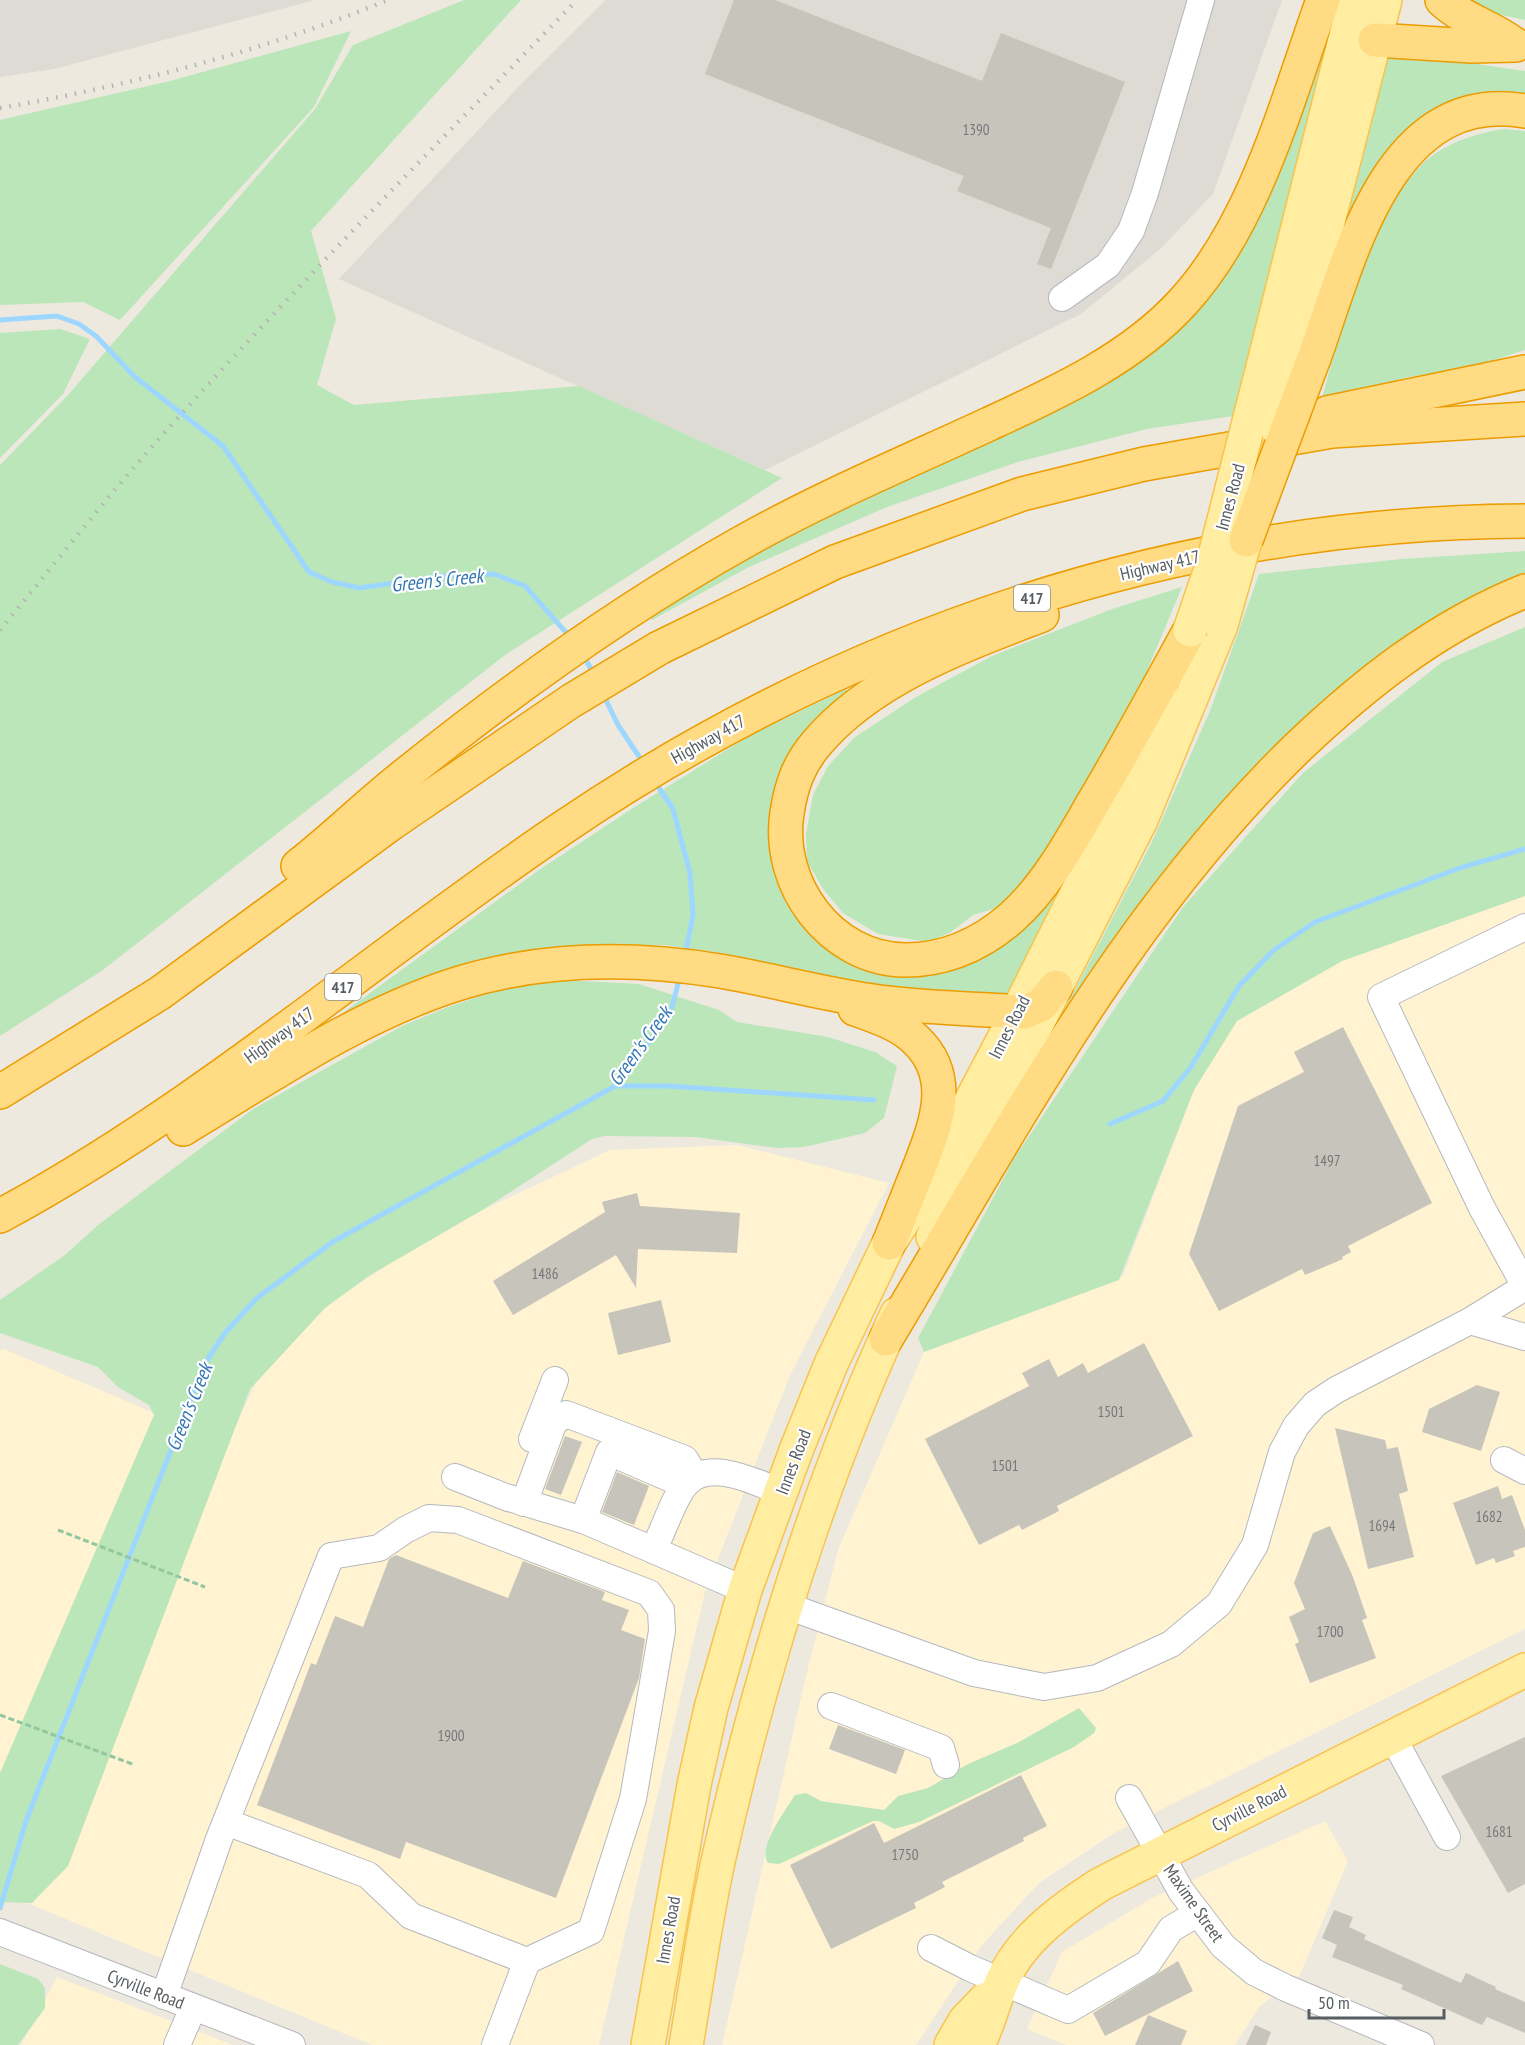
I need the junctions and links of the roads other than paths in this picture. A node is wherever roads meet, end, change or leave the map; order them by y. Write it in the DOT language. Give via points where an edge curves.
graph roads {
  1 [pos="1323,0"];
  2 [pos="1355,0"];
  3 [pos="1385,0"];
  4 [pos="1442,0"];
  5 [pos="1198,10"];
  6 [pos="1375,40"];
  7 [pos="1520,47"];
  8 [pos="1336,75"];
  9 [pos="1525,111"];
  10 [pos="1062,298"];
  11 [pos="1290,362"];
  12 [pos="1525,372"];
  13 [pos="1525,418"];
  14 [pos="1525,521"];
  15 [pos="1417,524"];
  16 [pos="1246,540"];
  17 [pos="881,544"];
  18 [pos="1525,591"];
  19 [pos="1205,628"];
  20 [pos="1525,927"];
  21 [pos="783,983"];
  22 [pos="1056,987"];
  23 [pos="1017,1011"];
  24 [pos="66,1053"];
  25 [pos="0,1092"];
  26 [pos="0,1216"];
  27 [pos="0,1228"];
  28 [pos="889,1243"];
  29 [pos="1525,1287"];
  30 [pos="1470,1321"];
  31 [pos="1525,1337"];
  32 [pos="886,1339"];
  33 [pos="555,1380"];
  34 [pos="607,1441"];
  35 [pos="455,1477"];
  36 [pos="690,1480"];
  37 [pos="781,1492"];
  38 [pos="516,1501"];
  39 [pos="583,1520"];
  40 [pos="653,1550"];
  41 [pos="745,1590"];
  42 [pos="787,1606"];
  43 [pos="1525,1670"];
  44 [pos="831,1706"];
  45 [pos="1392,1736"];
  46 [pos="946,1765"];
  47 [pos="1129,1798"];
  48 [pos="226,1822"];
  49 [pos="1447,1837"];
  50 [pos="1160,1854"];
  51 [pos="1198,1913"];
  52 [pos="0,1932"];
  53 [pos="931,1948"];
  54 [pos="527,1961"];
  55 [pos="1002,1982"];
  56 [pos="164,1996"];
  57 [pos="193,2008"];
  58 [pos="177,2045"];
  59 [pos="292,2045"];
  60 [pos="495,2045"];
  61 [pos="648,2045"];
  62 [pos="686,2045"];
  63 [pos="951,2045"];
  64 [pos="978,2045"];
  65 [pos="1421,2045"];
  1 -- 24 [label="highway" via="1272,141 1232,233 1205,275 1160,325 1081,379 748,539 597,630 403,777 320,849"];
  2 -- 8 [label="main road, Innes Road"];
  3 -- 6 [label="main road, Innes Road"];
  4 -- 7 [label="highway" via="1458,14"];
  5 -- 10 [label="street" via="1131,231 1108,266"];
  6 -- 7 [label="highway"];
  6 -- 8 [label="main road" via="1354,51"];
  6 -- 11 [label="main road, Innes Road"];
  8 -- 11 [label="main road, Innes Road"];
  9 -- 11 [label="highway" via="1495,109 1461,116 1429,133 1401,158 1367,213"];
  11 -- 16 [label="highway, bridge"];
  11 -- 19 [label="main road, Innes Road, bridge" via="1213,563"];
  12 -- 17 [label="highway" via="1084,464 1015,485"];
  13 -- 17 [label="highway" via="1332,431 1144,464 1022,494"];
  14 -- 15 [label="highway, Highway 417 / 417"];
  15 -- 19 [label="highway" via="1102,594 961,649 870,698 825,734 805,758 792,784 785,827 786,857 809,909 828,928 860,949 902,960 956,952 997,929 1032,896 1066,849"];
  15 -- 26 [label="highway, Highway 417 / 417" via="1254,544 1120,573 1000,608 835,673 674,757 615,793 513,862 161,1120"];
  16 -- 19 [label="main road, Innes Road, bridge"];
  17 -- 24 [label="highway" via="762,595 626,666 392,823 160,993"];
  18 -- 32 [label="highway" via="1440,632 1375,678 1275,769 1200,852 1093,996"];
  19 -- 22 [label="main road, Innes Road" via="1141,820"];
  19 -- 23 [label="main road, Innes Road"];
  20 -- 29 [label="street" via="1381,997 1482,1208"];
  21 -- 23 [label="highway" via="880,1002"];
  21 -- 27 [label="highway" via="644,961 602,960 535,966 461,983 411,1002 286,1067 73,1195"];
  21 -- 28 [label="highway" via="905,1031 935,1066 941,1089 938,1114"];
  22 -- 23 [label="highway" via="1041,1005"];
  22 -- 32 [label="main road, Innes Road" via="973,1149"];
  23 -- 28 [label="main road, Innes Road" via="930,1179"];
  24 -- 25 [label="highway"];
  28 -- 37 [label="main road, Innes Road" via="831,1364"];
  29 -- 30 [label="street"];
  30 -- 31 [label="street"];
  30 -- 42 [label="street" via="1336,1389 1315,1404 1301,1418 1282,1452 1255,1545 1219,1604 1171,1644 1097,1678 1044,1687 974,1673"];
  32 -- 42 [label="main road, Innes Road" via="819,1506"];
  33 -- 38 [label="street"];
  34 -- 36 [label="street"];
  34 -- 38 [label="street" via="566,1414 560,1416"];
  34 -- 39 [label="street"];
  35 -- 38 [label="street"];
  36 -- 37 [label="street" via="720,1472"];
  36 -- 40 [label="street"];
  37 -- 41 [label="main road, Innes Road"];
  38 -- 39 [label="street"];
  39 -- 40 [label="street"];
  40 -- 41 [label="street"];
  41 -- 42 [label="main road"];
  41 -- 61 [label="main road, Innes Road" via="711,1708 694,1785"];
  42 -- 62 [label="main road, Innes Road" via="750,1726 718,1860"];
  43 -- 45 [label="main road, Cyrville Road"];
  44 -- 46 [label="street" via="941,1748"];
  45 -- 49 [label="street"];
  45 -- 50 [label="main road, Cyrville Road"];
  47 -- 50 [label="street, Maxime Street"];
  48 -- 54 [label="street" via="368,1875 411,1916"];
  48 -- 54 [label="street" via="331,1556 379,1548 429,1518 458,1520 649,1593 661,1610 660,1643 633,1799 591,1931"];
  48 -- 56 [label="street"];
  50 -- 51 [label="street, Maxime Street"];
  50 -- 55 [label="main road, Cyrville Road" via="1066,1907 1035,1934"];
  51 -- 55 [label="street" via="1171,1929 1148,1963 1068,2010"];
  51 -- 65 [label="street, Maxime Street" via="1223,1946 1254,1972"];
  52 -- 56 [label="street, Cyrville Road"];
  53 -- 55 [label="street"];
  54 -- 60 [label="street"];
  55 -- 63 [label="main road, Cyrville Road" via="965,2021"];
  55 -- 64 [label="main road, Cyrville Road"];
  56 -- 57 [label="street, Cyrville Road"];
  57 -- 58 [label="street"];
  57 -- 59 [label="street, Cyrville Road"];
}
